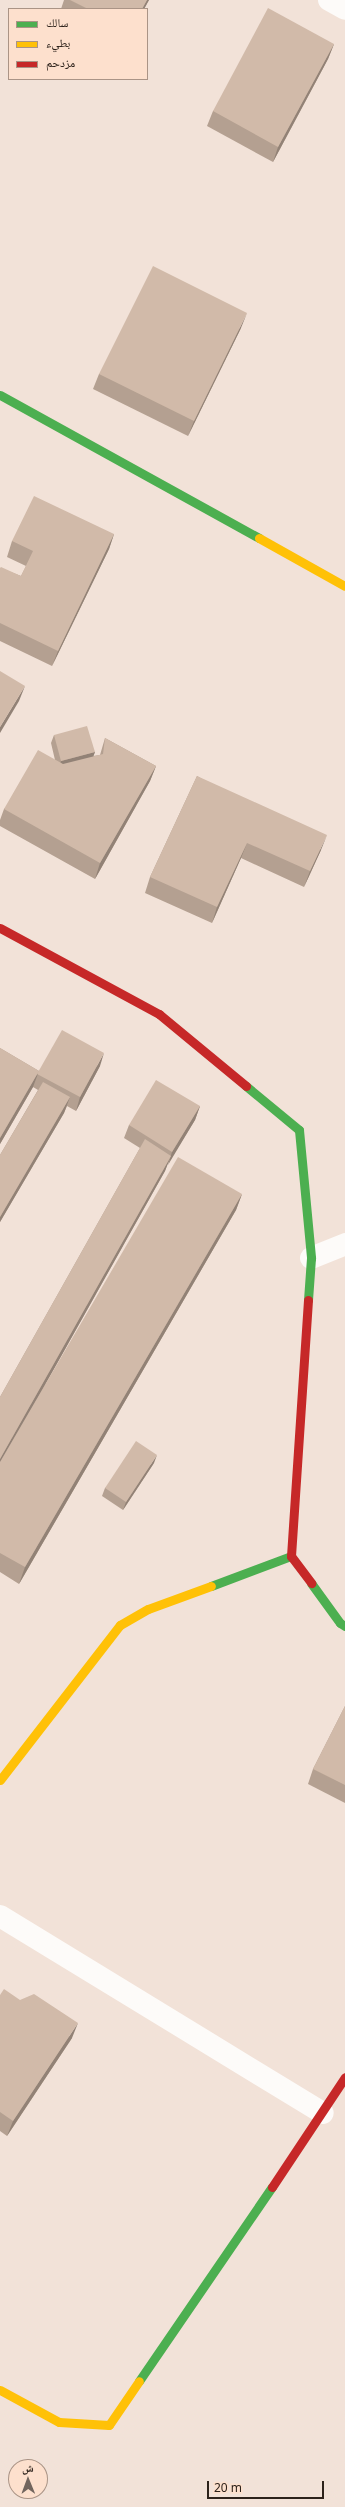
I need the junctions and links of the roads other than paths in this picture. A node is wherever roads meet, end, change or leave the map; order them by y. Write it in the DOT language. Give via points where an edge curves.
graph roads {
  1 [pos="329,0"];
  2 [pos="345,9"];
  3 [pos="0,395"];
  4 [pos="345,586"];
  5 [pos="0,928"];
  6 [pos="345,1244"];
  7 [pos="311,1258"];
  8 [pos="291,1556"];
  9 [pos="345,1626"];
  10 [pos="0,1780"];
  11 [pos="0,1916"];
  12 [pos="345,2077"];
  13 [pos="323,2113"];
  14 [pos="0,2390"];
  1 -- 2 [label="street"];
  3 -- 4 [label="street"];
  5 -- 7 [label="street" via="159,1014 298,1130"];
  6 -- 7 [label="street"];
  7 -- 8 [label="street"];
  8 -- 9 [label="street" via="340,1623"];
  8 -- 10 [label="street" via="148,1609 120,1624"];
  11 -- 13 [label="street"];
  12 -- 13 [label="street"];
  13 -- 14 [label="street" via="109,2425 59,2422"];
}
